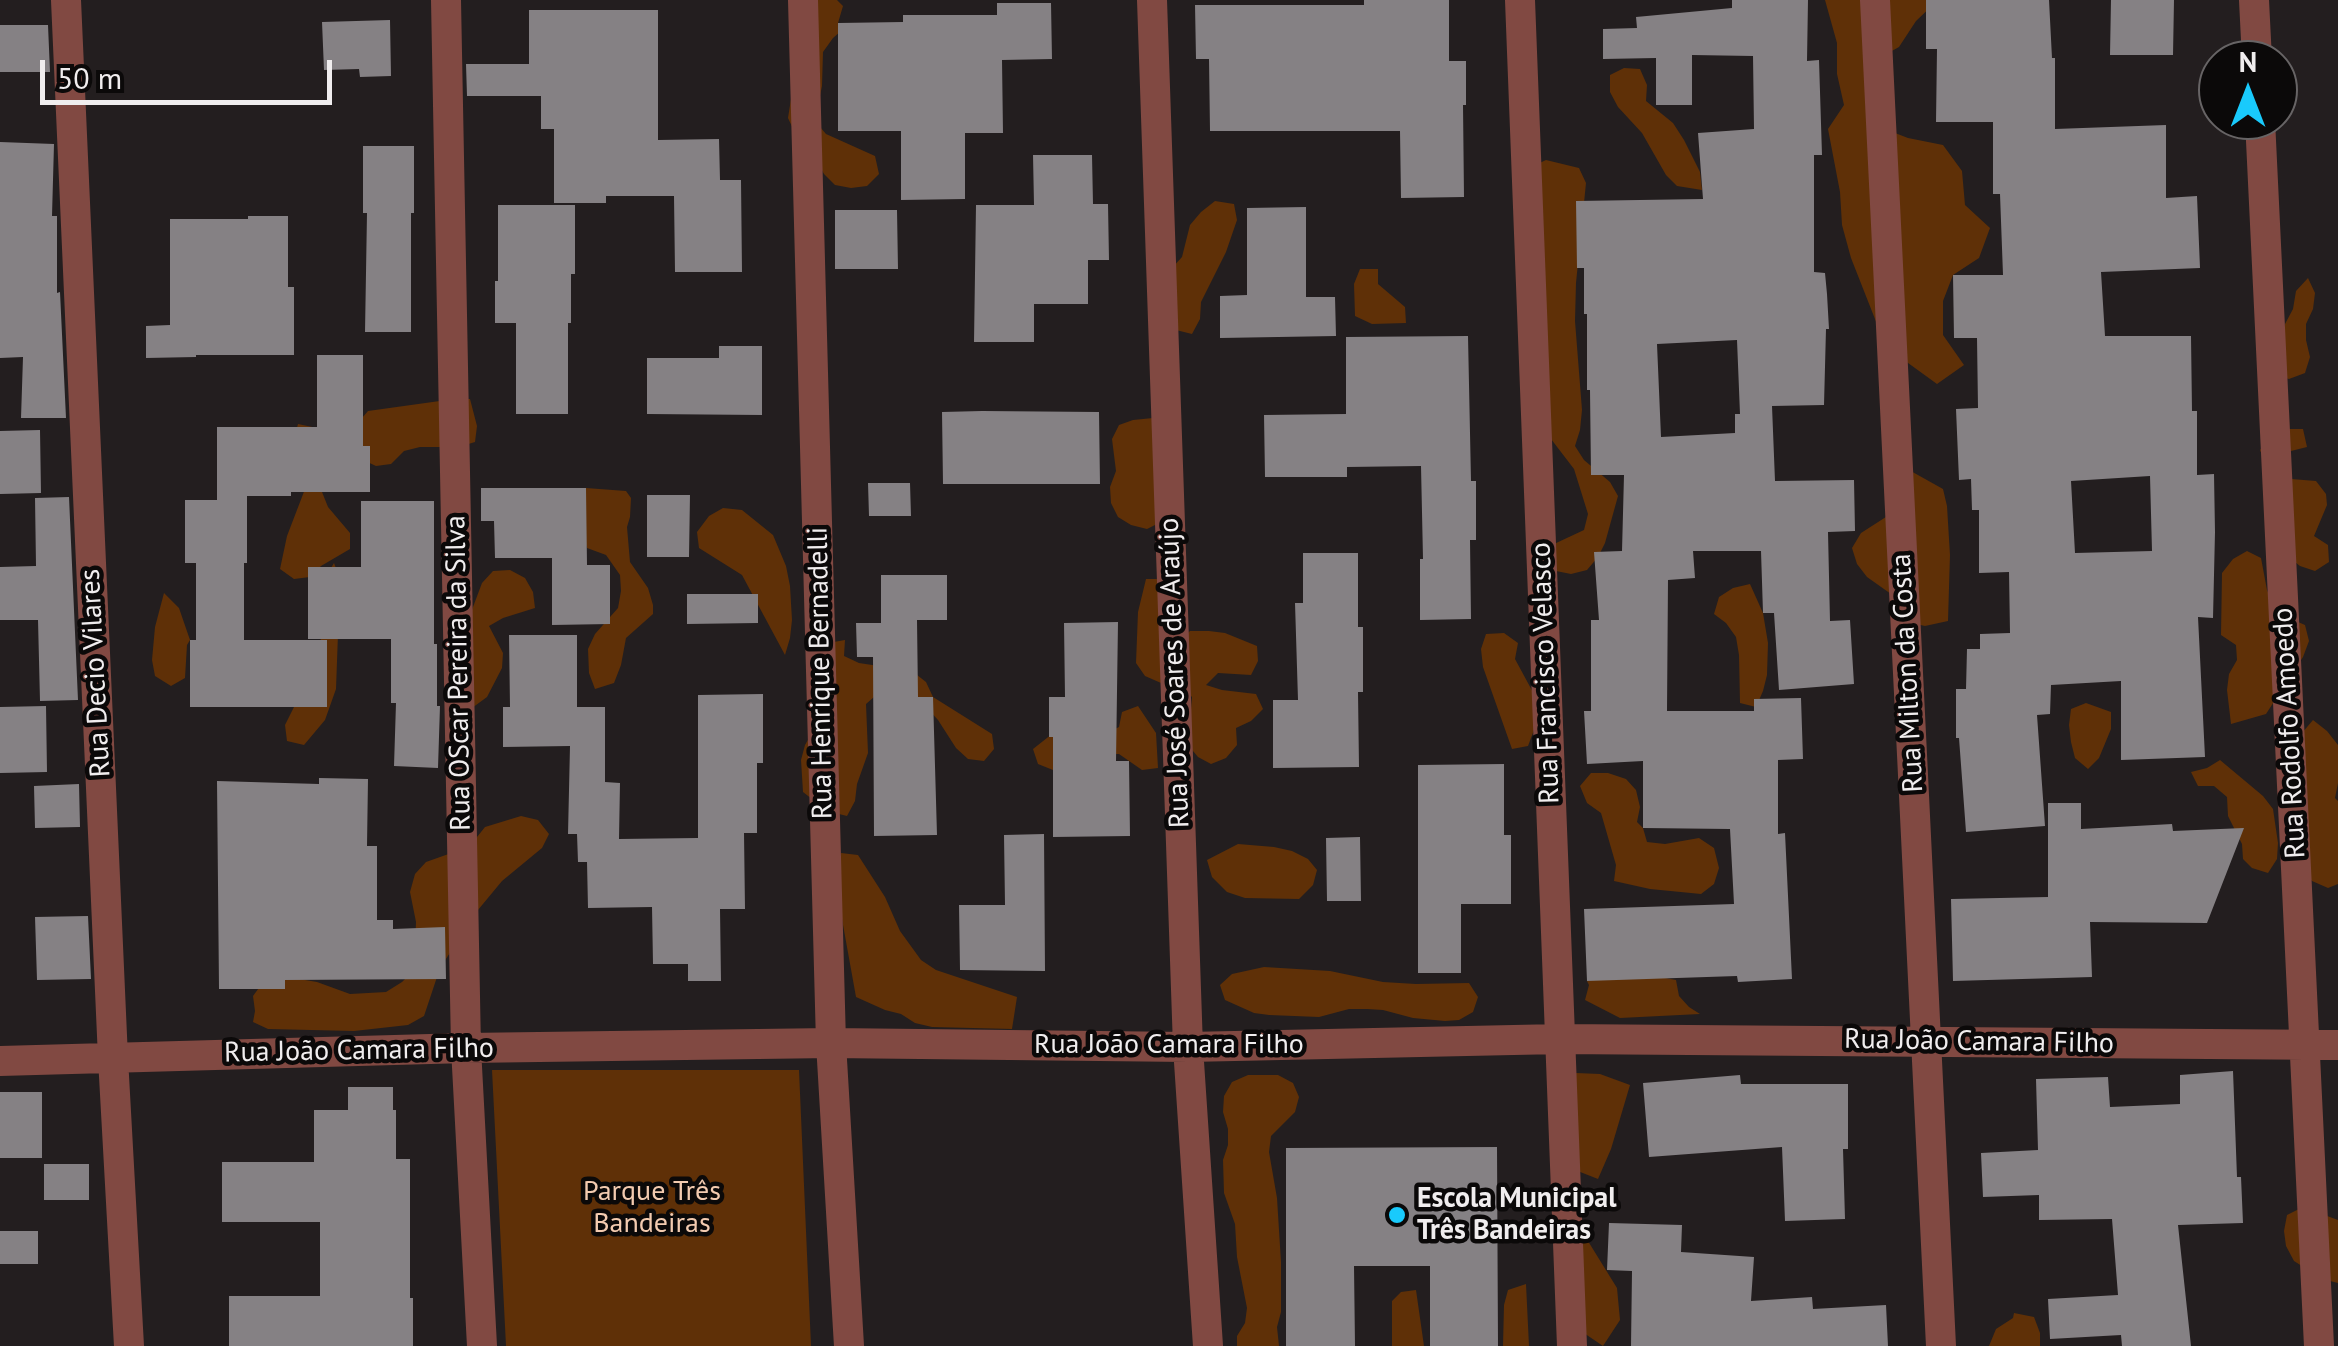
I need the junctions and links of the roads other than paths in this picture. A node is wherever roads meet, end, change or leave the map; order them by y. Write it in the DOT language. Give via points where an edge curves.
graph roads {
  1 [pos="66,0"];
  2 [pos="446,0"];
  3 [pos="803,0"];
  4 [pos="1152,0"];
  5 [pos="1520,0"];
  6 [pos="1875,0"];
  7 [pos="2254,0"];
  8 [pos="2256,40"];
  9 [pos="2261,140"];
  10 [pos="1560,1039"];
  11 [pos="1926,1042"];
  12 [pos="830,1043"];
  13 [pos="2338,1045"];
  14 [pos="2306,1046"];
  15 [pos="1188,1047"];
  16 [pos="466,1048"];
  17 [pos="113,1058"];
  18 [pos="0,1060"];
  19 [pos="129,1346"];
  20 [pos="482,1346"];
  21 [pos="849,1346"];
  22 [pos="1208,1346"];
  23 [pos="1572,1346"];
  24 [pos="1942,1346"];
  25 [pos="2319,1346"];
  1 -- 17 [label="street, Rua Decio Vilares"];
  2 -- 16 [label="street, Rua OScar Pereira da Silva"];
  3 -- 12 [label="street, Rua Henrique Bernadelli"];
  4 -- 15 [label="street, Rua José Soares de Araújo"];
  5 -- 10 [label="street, Rua Francisco Velasco"];
  6 -- 11 [label="street, Rua Milton da Costa"];
  7 -- 8 [label="street"];
  9 -- 14 [label="street, Rua Rodolfo Amoedo"];
  10 -- 11 [label="street, Rua João Camara Filho"];
  10 -- 15 [label="street, Rua João Camara Filho"];
  10 -- 23 [label="street, Rua Francisco Velasco"];
  11 -- 14 [label="street, Rua João Camara Filho"];
  11 -- 24 [label="street, Rua Milton da Costa"];
  12 -- 15 [label="street, Rua João Camara Filho"];
  12 -- 16 [label="street, Rua João Camara Filho"];
  12 -- 21 [label="street, Rua Henrique Bernadelli"];
  13 -- 14 [label="street, Rua João Camara Filho"];
  14 -- 25 [label="street, Rua Rodolfo Amoedo"];
  15 -- 22 [label="street, Rua José Soares de Araújo"];
  16 -- 17 [label="street, Rua João Camara Filho"];
  16 -- 20 [label="street, Rua OScar Pereira da Silva"];
  17 -- 18 [label="street, Rua João Camara Filho"];
  17 -- 19 [label="street, Rua Decio Vilares"];
}
